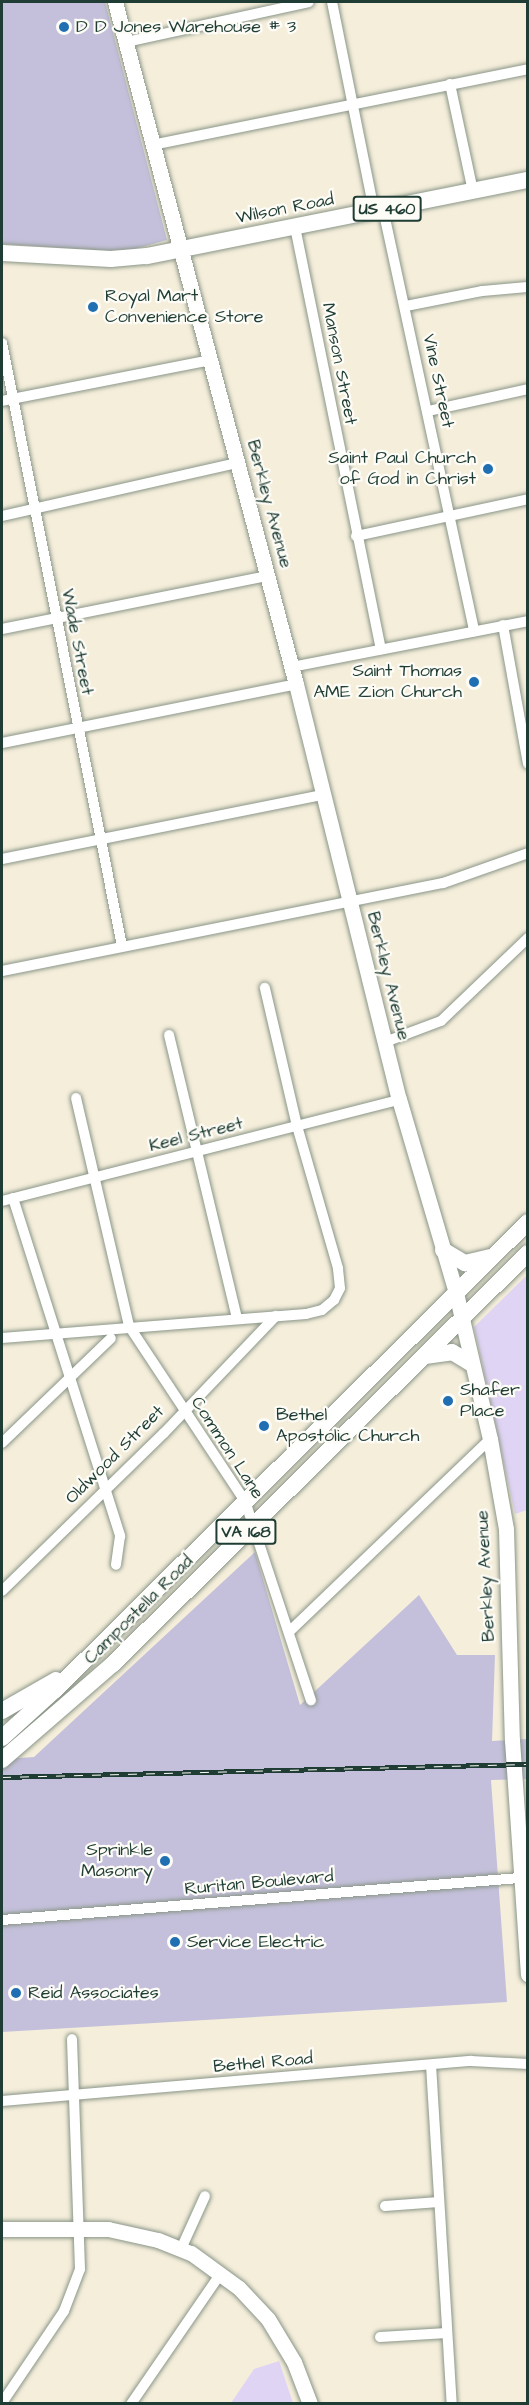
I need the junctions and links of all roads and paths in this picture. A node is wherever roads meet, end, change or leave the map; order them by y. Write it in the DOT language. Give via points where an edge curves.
graph roads {
  1 [pos="115,2"];
  2 [pos="304,2"];
  3 [pos="309,2"];
  4 [pos="333,2"];
  5 [pos="126,42"];
  6 [pos="528,69"];
  7 [pos="450,84"];
  8 [pos="353,104"];
  9 [pos="152,145"];
  10 [pos="528,180"];
  11 [pos="473,191"];
  12 [pos="379,210"];
  13 [pos="295,227"];
  14 [pos="180,251"];
  15 [pos="2,253"];
  16 [pos="528,286"];
  17 [pos="406,306"];
  18 [pos="2,343"];
  19 [pos="211,360"];
  20 [pos="528,389"];
  21 [pos="7,400"];
  22 [pos="428,411"];
  23 [pos="238,463"];
  24 [pos="528,499"];
  25 [pos="34,509"];
  26 [pos="2,516"];
  27 [pos="450,516"];
  28 [pos="356,536"];
  29 [pos="268,576"];
  30 [pos="55,619"];
  31 [pos="528,621"];
  32 [pos="503,626"];
  33 [pos="2,629"];
  34 [pos="474,631"];
  35 [pos="381,649"];
  36 [pos="292,667"];
  37 [pos="296,684"];
  38 [pos="77,727"];
  39 [pos="2,742"];
  40 [pos="527,758"];
  41 [pos="323,795"];
  42 [pos="100,839"];
  43 [pos="528,853"];
  44 [pos="2,859"];
  45 [pos="350,902"];
  46 [pos="528,938"];
  47 [pos="122,946"];
  48 [pos="2,971"];
  49 [pos="265,988"];
  50 [pos="169,1035"];
  51 [pos="385,1042"];
  52 [pos="76,1098"];
  53 [pos="399,1100"];
  54 [pos="297,1126"];
  55 [pos="195,1152"];
  56 [pos="93,1178"];
  57 [pos="13,1198"];
  58 [pos="2,1201"];
  59 [pos="528,1221"];
  60 [pos="442,1250"];
  61 [pos="528,1253"];
  62 [pos="493,1256"];
  63 [pos="456,1293"];
  64 [pos="276,1316"];
  65 [pos="237,1318"];
  66 [pos="462,1319"];
  67 [pos="129,1326"];
  68 [pos="57,1334"];
  69 [pos="2,1338"];
  70 [pos="111,1338"];
  71 [pos="424,1356"];
  72 [pos="472,1364"];
  73 [pos="69,1374"];
  74 [pos="184,1410"];
  75 [pos="490,1439"];
  76 [pos="2,1443"];
  77 [pos="106,1488"];
  78 [pos="245,1501"];
  79 [pos="254,1524"];
  80 [pos="116,1565"];
  81 [pos="2,1591"];
  82 [pos="290,1631"];
  83 [pos="82,1664"];
  84 [pos="311,1700"];
  85 [pos="2,1711"];
  86 [pos="2,1738"];
  87 [pos="2,1760"];
  88 [pos="519,1878"];
  89 [pos="2,1920"];
  90 [pos="528,1974"];
  91 [pos="72,2039"];
  92 [pos="528,2064"];
  93 [pos="431,2065"];
  94 [pos="76,2095"];
  95 [pos="2,2101"];
  96 [pos="205,2196"];
  97 [pos="439,2202"];
  98 [pos="385,2206"];
  99 [pos="82,2227"];
  100 [pos="2,2229"];
  101 [pos="181,2249"];
  102 [pos="221,2273"];
  103 [pos="447,2333"];
  104 [pos="380,2337"];
  105 [pos="6,2386"];
  106 [pos="2,2403"];
  107 [pos="131,2403"];
  108 [pos="310,2403"];
  109 [pos="452,2403"];
  1 -- 5 [label="street, Berkley Avenue"];
  2 -- 3 [label="street"];
  2 -- 5 [label="street"];
  4 -- 8 [label="street, Vine Street"];
  5 -- 9 [label="street, Berkley Avenue"];
  6 -- 7 [label="street"];
  7 -- 8 [label="street"];
  7 -- 11 [label="street"];
  8 -- 9 [label="street"];
  8 -- 12 [label="street, Vine Street"];
  9 -- 14 [label="street, Berkley Avenue"];
  10 -- 11 [label="main road, Wilson Road / US 460"];
  11 -- 12 [label="main road, Wilson Road / US 460"];
  12 -- 13 [label="main road, Wilson Road / US 460"];
  12 -- 17 [label="street, Vine Street"];
  13 -- 14 [label="main road, Wilson Road / US 460"];
  13 -- 28 [label="street, Manson Street"];
  14 -- 15 [label="main road, Wilson Road / US 460" via="111,259"];
  14 -- 19 [label="street, Berkley Avenue"];
  16 -- 17 [label="street"];
  17 -- 22 [label="street, Vine Street"];
  18 -- 21 [label="street, Wade Street"];
  19 -- 21 [label="street"];
  19 -- 23 [label="street, Berkley Avenue"];
  20 -- 22 [label="street"];
  21 -- 25 [label="street, Wade Street"];
  22 -- 27 [label="street, Vine Street"];
  23 -- 25 [label="street"];
  23 -- 29 [label="street, Berkley Avenue"];
  24 -- 27 [label="street"];
  25 -- 26 [label="street"];
  25 -- 30 [label="street, Wade Street"];
  27 -- 28 [label="street"];
  27 -- 34 [label="street, Vine Street"];
  28 -- 35 [label="street, Manson Street"];
  29 -- 30 [label="street"];
  29 -- 36 [label="street, Berkley Avenue"];
  30 -- 33 [label="street"];
  30 -- 38 [label="street, Wade Street"];
  31 -- 32 [label="street"];
  32 -- 34 [label="street"];
  32 -- 40 [label="street"];
  34 -- 35 [label="street"];
  35 -- 36 [label="street"];
  36 -- 37 [label="street, Berkley Avenue"];
  37 -- 38 [label="street"];
  37 -- 41 [label="street, Berkley Avenue"];
  38 -- 39 [label="street"];
  38 -- 42 [label="street, Wade Street"];
  41 -- 42 [label="street"];
  41 -- 45 [label="street, Berkley Avenue"];
  42 -- 44 [label="street"];
  42 -- 47 [label="street, Wade Street"];
  43 -- 45 [label="street" via="451,881"];
  45 -- 47 [label="street"];
  45 -- 51 [label="street, Berkley Avenue"];
  46 -- 51 [label="street" via="441,1021"];
  47 -- 48 [label="street"];
  49 -- 54 [label="street"];
  50 -- 55 [label="street"];
  51 -- 53 [label="street, Berkley Avenue"];
  52 -- 56 [label="street, Common Lane"];
  53 -- 54 [label="street, Keel Street"];
  53 -- 60 [label="street, Berkley Avenue"];
  54 -- 55 [label="street, Keel Street"];
  54 -- 64 [label="street" via="338,1268 340,1288 334,1300 315,1312"];
  55 -- 56 [label="street, Keel Street"];
  55 -- 65 [label="street"];
  56 -- 57 [label="street, Keel Street"];
  56 -- 67 [label="street, Common Lane"];
  57 -- 58 [label="street, Keel Street"];
  57 -- 68 [label="street"];
  59 -- 62 [label="main road, Campostella Road / VA 168"];
  60 -- 62 [label="main road" via="465,1263"];
  60 -- 63 [label="street, Berkley Avenue"];
  61 -- 66 [label="main road, Campostella Road / VA 168"];
  62 -- 63 [label="main road, Campostella Road / VA 168"];
  63 -- 66 [label="street, Berkley Avenue"];
  63 -- 78 [label="main road, Campostella Road / VA 168"];
  64 -- 65 [label="street"];
  64 -- 74 [label="street, Oldwood Street"];
  65 -- 67 [label="street"];
  66 -- 71 [label="main road, Campostella Road / VA 168"];
  66 -- 72 [label="street, Berkley Avenue"];
  67 -- 68 [label="street"];
  67 -- 74 [label="street, Common Lane"];
  68 -- 69 [label="street"];
  68 -- 73 [label="street"];
  70 -- 73 [label="street"];
  71 -- 72 [label="main road" via="452,1352"];
  71 -- 79 [label="main road, Campostella Road / VA 168"];
  72 -- 75 [label="street, Berkley Avenue"];
  73 -- 76 [label="street"];
  73 -- 77 [label="street"];
  74 -- 77 [label="street, Oldwood Street"];
  74 -- 78 [label="street, Common Lane"];
  75 -- 82 [label="street"];
  75 -- 88 [label="street, Berkley Avenue" via="506,1529"];
  77 -- 80 [label="street" via="121,1543"];
  77 -- 81 [label="street, Oldwood Street"];
  78 -- 79 [label="street, Common Lane"];
  78 -- 83 [label="main road, Campostella Road / VA 168"];
  79 -- 82 [label="street, Common Lane"];
  79 -- 87 [label="main road, Campostella Road / VA 168" via="114,1664"];
  82 -- 84 [label="street, Common Lane"];
  83 -- 85 [label="main road"];
  83 -- 86 [label="main road, VA 168"];
  88 -- 89 [label="street, Ruritan Boulevard"];
  88 -- 90 [label="street, Berkley Avenue"];
  91 -- 94 [label="street"];
  92 -- 93 [label="street, Bethel Road" via="471,2061"];
  93 -- 94 [label="street, Bethel Road"];
  93 -- 97 [label="street"];
  94 -- 95 [label="street, Bethel Road"];
  94 -- 99 [label="street"];
  96 -- 101 [label="street"];
  97 -- 98 [label="street"];
  97 -- 103 [label="street"];
  99 -- 100 [label="street"];
  99 -- 101 [label="street" via="129,2232"];
  99 -- 105 [label="street" via="75,2288 64,2311"];
  101 -- 102 [label="street"];
  102 -- 107 [label="street"];
  102 -- 108 [label="street" via="258,2307 278,2334"];
  103 -- 104 [label="street"];
  103 -- 109 [label="street"];
  105 -- 106 [label="street"];
}
